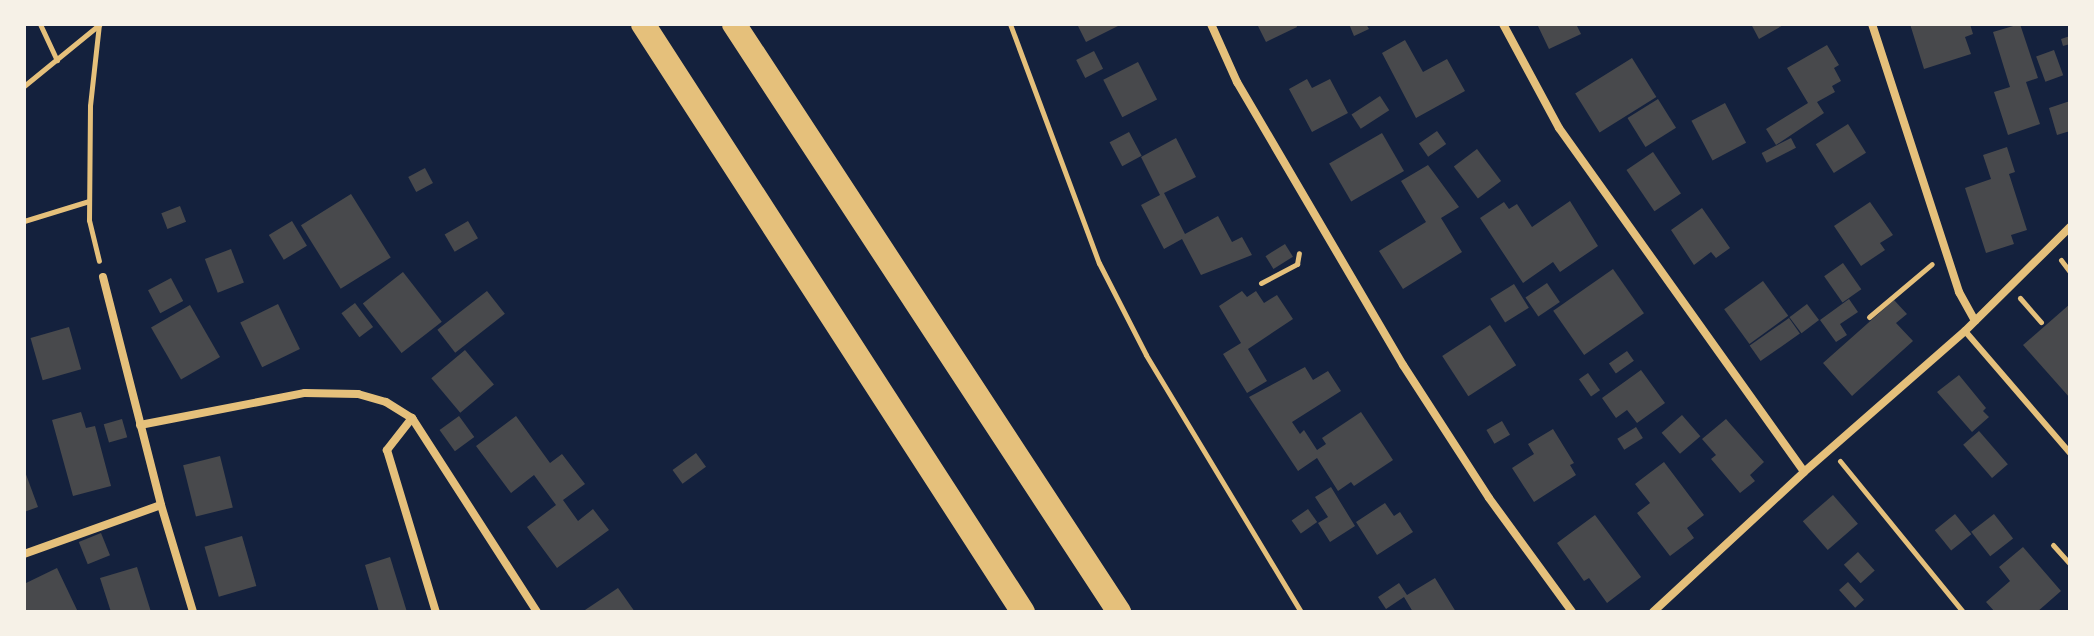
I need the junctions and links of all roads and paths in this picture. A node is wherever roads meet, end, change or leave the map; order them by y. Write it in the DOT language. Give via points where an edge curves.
graph roads {
  1 [pos="40,24"];
  2 [pos="99,24"];
  3 [pos="643,24"];
  4 [pos="734,24"];
  5 [pos="1010,24"];
  6 [pos="1211,24"];
  7 [pos="1503,24"];
  8 [pos="1872,24"];
  9 [pos="57,60"];
  10 [pos="24,86"];
  11 [pos="89,201"];
  12 [pos="24,221"];
  13 [pos="2070,227"];
  14 [pos="1946,252"];
  15 [pos="1299,253"];
  16 [pos="103,277"];
  17 [pos="1261,283"];
  18 [pos="2010,286"];
  19 [pos="1869,317"];
  20 [pos="1975,321"];
  21 [pos="2041,322"];
  22 [pos="1965,331"];
  23 [pos="412,418"];
  24 [pos="140,425"];
  25 [pos="1831,448"];
  26 [pos="2070,453"];
  27 [pos="1804,472"];
  28 [pos="161,505"];
  29 [pos="2053,545"];
  30 [pos="24,554"];
  31 [pos="2070,564"];
  32 [pos="193,612"];
  33 [pos="436,612"];
  34 [pos="537,612"];
  35 [pos="1023,612"];
  36 [pos="1119,612"];
  37 [pos="1301,612"];
  38 [pos="1572,612"];
  39 [pos="1653,612"];
  40 [pos="1963,612"];
  1 -- 9 [label="path"];
  2 -- 9 [label="path"];
  2 -- 11 [label="path" via="90,106"];
  3 -- 35 [label="highway"];
  4 -- 36 [label="highway"];
  5 -- 37 [label="path" via="1099,263 1146,355"];
  6 -- 38 [label="street" via="1242,91 1407,372"];
  7 -- 27 [label="street" via="1559,128"];
  8 -- 14 [label="street"];
  9 -- 10 [label="path"];
  11 -- 12 [label="path"];
  11 -- 16 [label="path"];
  13 -- 18 [label="street"];
  14 -- 19 [label="path"];
  14 -- 20 [label="street"];
  15 -- 17 [label="path" via="1297,264"];
  16 -- 24 [label="street"];
  18 -- 20 [label="street"];
  18 -- 21 [label="path"];
  20 -- 22 [label="street"];
  22 -- 25 [label="street"];
  22 -- 26 [label="lane"];
  23 -- 24 [label="street" via="386,402 332,392"];
  23 -- 33 [label="street" via="387,450"];
  23 -- 34 [label="street"];
  24 -- 28 [label="street"];
  25 -- 27 [label="street"];
  25 -- 40 [label="path"];
  27 -- 39 [label="street"];
  28 -- 30 [label="street"];
  28 -- 32 [label="street"];
  29 -- 31 [label="path"];
}
